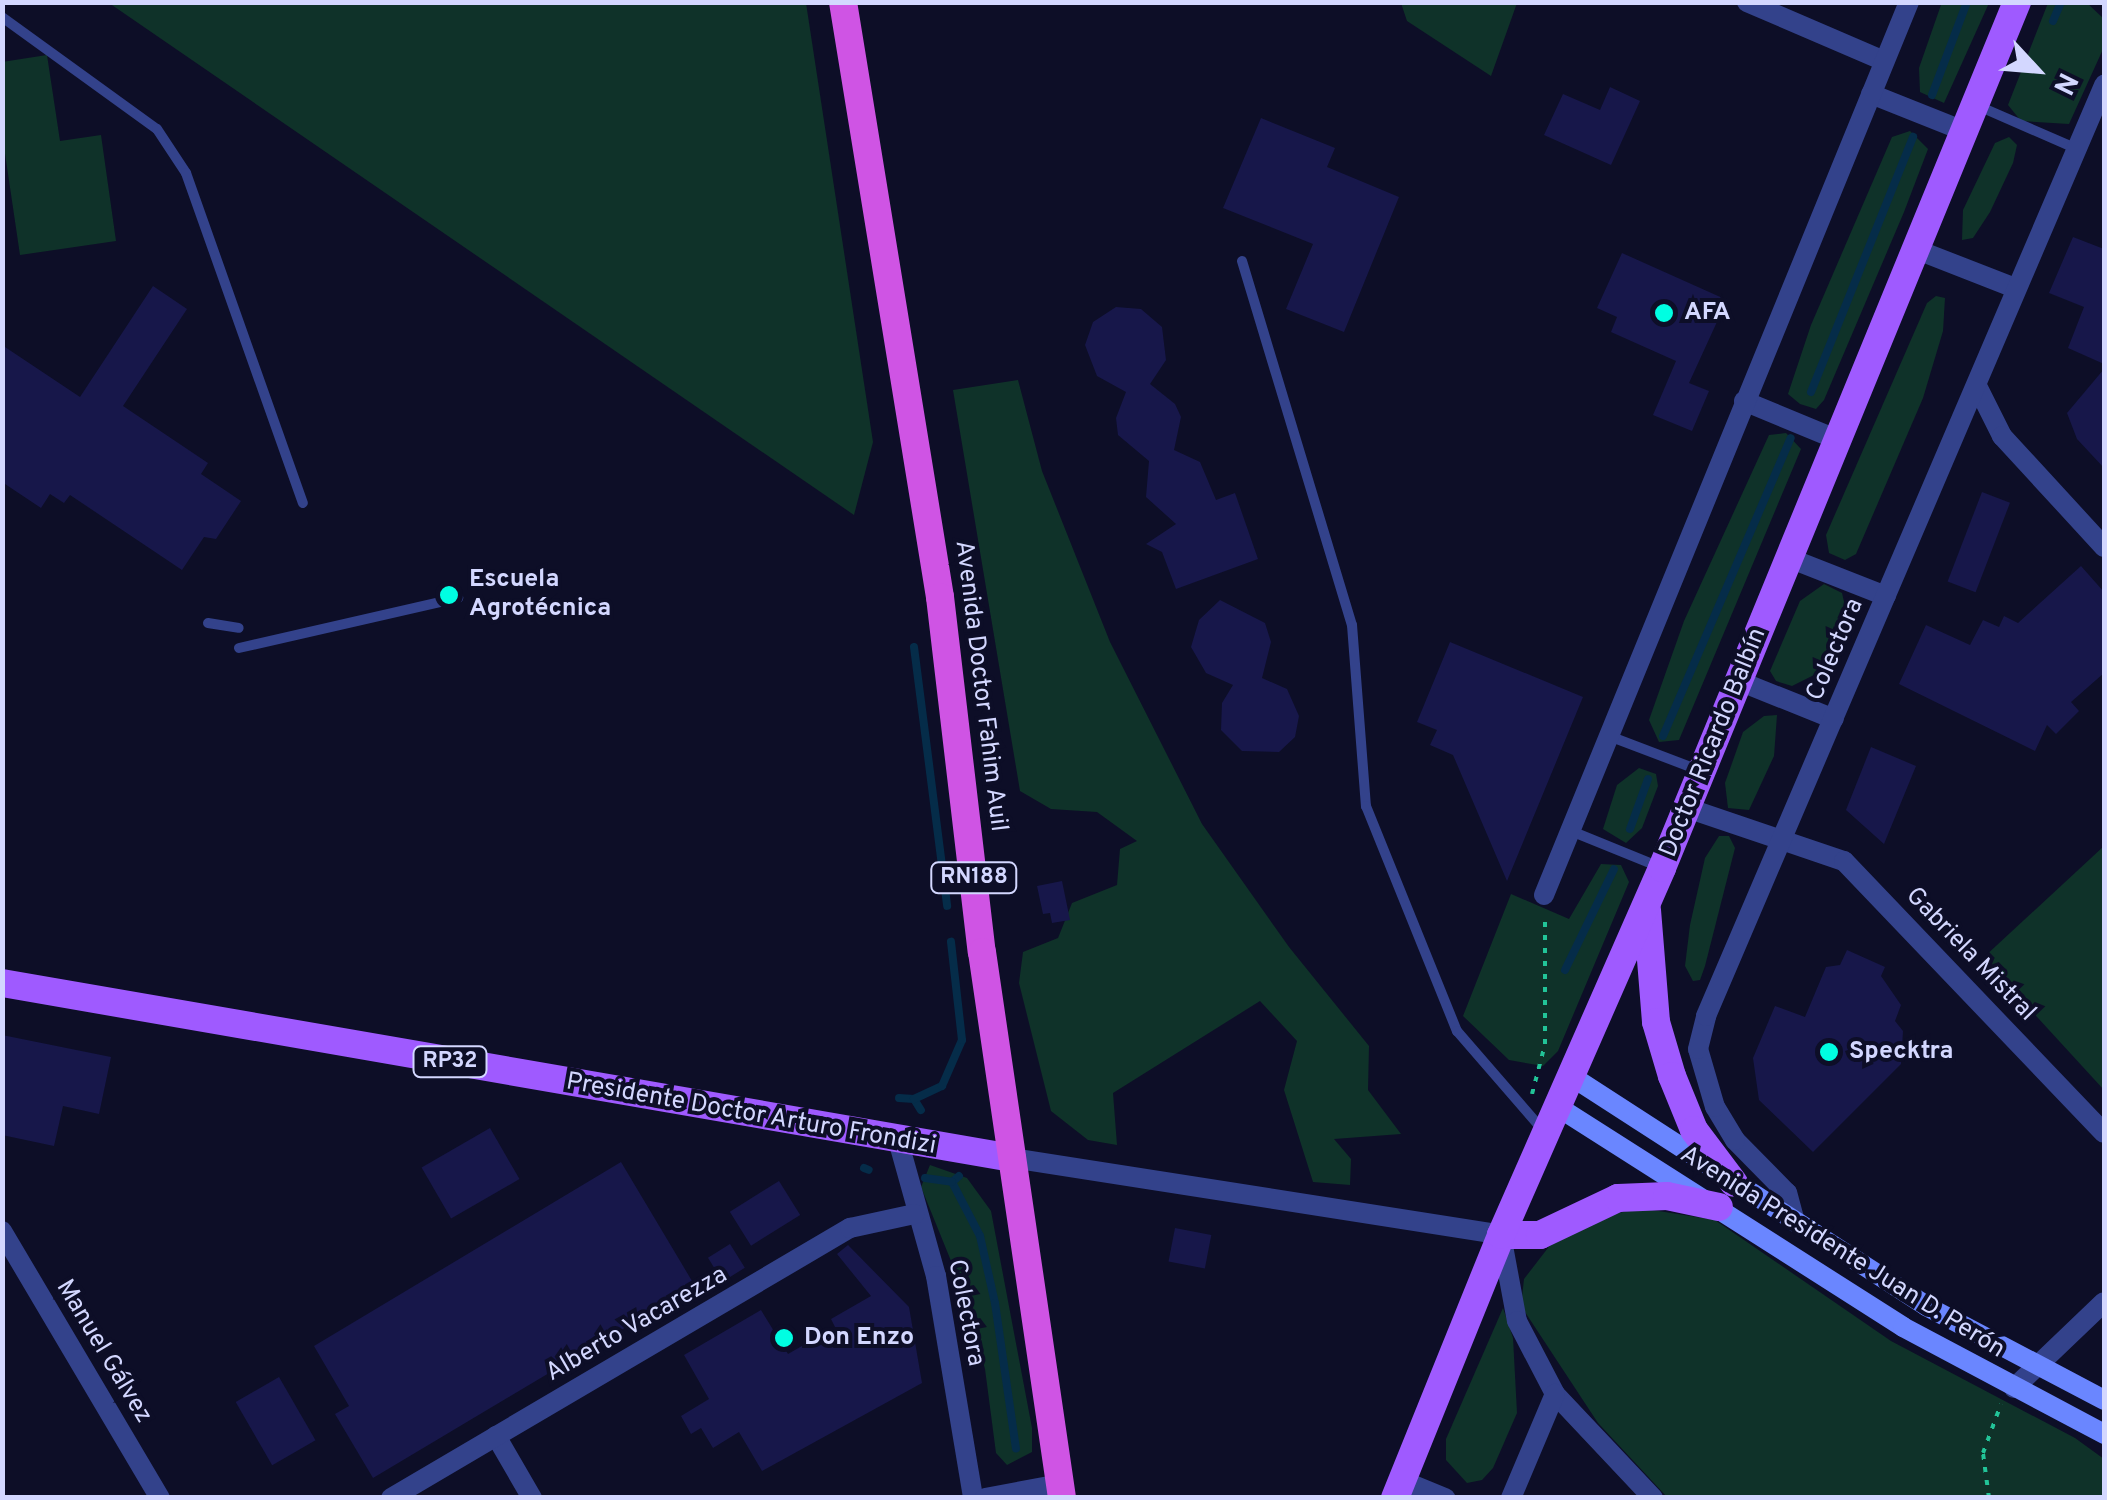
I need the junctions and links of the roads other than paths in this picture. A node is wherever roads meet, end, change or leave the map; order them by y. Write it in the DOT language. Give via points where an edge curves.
graph roads {
  1 [pos="843,2"];
  2 [pos="1747,2"];
  3 [pos="1909,2"];
  4 [pos="2017,2"];
  5 [pos="2,17"];
  6 [pos="1884,60"];
  7 [pos="2104,85"];
  8 [pos="1872,94"];
  9 [pos="1975,104"];
  10 [pos="1964,132"];
  11 [pos="2077,149"];
  12 [pos="1915,250"];
  13 [pos="1242,261"];
  14 [pos="2015,288"];
  15 [pos="1978,388"];
  16 [pos="1744,401"];
  17 [pos="1838,440"];
  18 [pos="303,503"];
  19 [pos="2104,547"];
  20 [pos="1789,558"];
  21 [pos="1886,596"];
  22 [pos="458,598"];
  23 [pos="208,623"];
  24 [pos="239,628"];
  25 [pos="239,648"];
  26 [pos="1739,681"];
  27 [pos="1834,720"];
  28 [pos="1608,736"];
  29 [pos="1702,772"];
  30 [pos="1687,808"];
  31 [pos="1570,830"];
  32 [pos="1784,838"];
  33 [pos="1662,868"];
  34 [pos="1544,895"];
  35 [pos="1647,904"];
  36 [pos="2,984"];
  37 [pos="1571,1076"];
  38 [pos="1558,1107"];
  39 [pos="1537,1123"];
  40 [pos="2104,1132"];
  41 [pos="898,1140"];
  42 [pos="1012,1158"];
  43 [pos="1726,1195"];
  44 [pos="916,1214"];
  45 [pos="1795,1222"];
  46 [pos="1501,1235"];
  47 [pos="4,1239"];
  48 [pos="2104,1302"];
  49 [pos="2035,1366"];
  50 [pos="2014,1388"];
  51 [pos="1555,1394"];
  52 [pos="2104,1400"];
  53 [pos="2104,1434"];
  54 [pos="496,1436"];
  55 [pos="1061,1491"];
  56 [pos="1397,1492"];
  57 [pos="160,1498"];
  58 [pos="391,1498"];
  59 [pos="532,1498"];
  60 [pos="972,1498"];
  61 [pos="985,1498"];
  62 [pos="1445,1498"];
  63 [pos="1511,1498"];
  64 [pos="1653,1498"];
  1 -- 42 [label="highway, Avenida Doctor Fahim Auil / RN188" via="940,597"];
  2 -- 6 [label="street"];
  3 -- 6 [label="street"];
  4 -- 9 [label="main road, Doctor Ricardo Balbín"];
  5 -- 18 [label="lane" via="157,129 186,173"];
  6 -- 8 [label="street"];
  7 -- 11 [label="street, Colectora"];
  8 -- 10 [label="street"];
  8 -- 16 [label="street"];
  9 -- 10 [label="main road, Doctor Ricardo Balbín"];
  9 -- 11 [label="lane"];
  10 -- 12 [label="main road, Doctor Ricardo Balbín"];
  11 -- 14 [label="street, Colectora"];
  12 -- 14 [label="street"];
  12 -- 17 [label="main road, Doctor Ricardo Balbín"];
  13 -- 39 [label="lane" via="1352,625 1366,806 1457,1032"];
  14 -- 15 [label="street, Colectora"];
  15 -- 19 [label="street" via="2002,436"];
  15 -- 21 [label="street, Colectora"];
  16 -- 17 [label="street"];
  16 -- 28 [label="street"];
  17 -- 20 [label="main road, Doctor Ricardo Balbín"];
  20 -- 21 [label="street"];
  20 -- 26 [label="main road, Doctor Ricardo Balbín"];
  21 -- 27 [label="street, Colectora"];
  22 -- 25 [label="lane"];
  23 -- 24 [label="lane"];
  26 -- 27 [label="street"];
  26 -- 29 [label="main road, Doctor Ricardo Balbín"];
  27 -- 32 [label="street, Colectora"];
  28 -- 29 [label="lane"];
  28 -- 31 [label="street"];
  29 -- 30 [label="main road, Doctor Ricardo Balbín"];
  30 -- 32 [label="street, Gabriela Mistral"];
  30 -- 33 [label="main road, Doctor Ricardo Balbín"];
  31 -- 33 [label="lane"];
  31 -- 34 [label="street"];
  32 -- 40 [label="street, Gabriela Mistral" via="1844,860"];
  32 -- 45 [label="street, Colectora" via="1706,1016 1698,1049 1715,1108 1735,1140 1787,1193"];
  33 -- 35 [label="main road, Doctor Ricardo Balbín"];
  35 -- 37 [label="main road, Doctor Ricardo Balbín"];
  35 -- 43 [label="main road" via="1656,1022 1672,1076"];
  36 -- 41 [label="main road, Presidente Doctor Arturo Frondizi / RP32"];
  37 -- 38 [label="main road, Doctor Ricardo Balbín"];
  37 -- 43 [label="main road, Avenida Presidente Juan D. Perón"];
  38 -- 39 [label="main road, Doctor Ricardo Balbín"];
  38 -- 43 [label="main road, Avenida Presidente Juan D. Perón"];
  39 -- 46 [label="main road, Doctor Ricardo Balbín"];
  41 -- 42 [label="main road, Presidente Doctor Arturo Frondizi / RP32"];
  41 -- 44 [label="street, Colectora"];
  42 -- 46 [label="street, Presidente Doctor Arturo Frondizi"];
  42 -- 55 [label="highway, Avenida Doctor Fahim Auil / RN188"];
  43 -- 45 [label="main road, Avenida Presidente Juan D. Perón"];
  43 -- 46 [label="main road" via="1618,1198 1540,1234"];
  43 -- 50 [label="main road, Avenida Presidente Juan D. Perón" via="1903,1327"];
  44 -- 54 [label="street, Alberto Vacarezza" via="850,1228"];
  44 -- 60 [label="street, Colectora" via="936,1276"];
  45 -- 49 [label="main road, Avenida Presidente Juan D. Perón"];
  46 -- 51 [label="street" via="1517,1320"];
  46 -- 56 [label="main road, Doctor Ricardo Balbín"];
  47 -- 57 [label="street, Manuel Gálvez"];
  48 -- 49 [label="street"];
  49 -- 50 [label="street"];
  49 -- 52 [label="main road, Avenida Presidente Juan D. Perón"];
  50 -- 53 [label="main road, Avenida Presidente Juan D. Perón"];
  51 -- 63 [label="street"];
  51 -- 64 [label="street"];
  54 -- 58 [label="street, Alberto Vacarezza"];
  54 -- 59 [label="street"];
  55 -- 61 [label="street"];
  56 -- 62 [label="street"];
}
